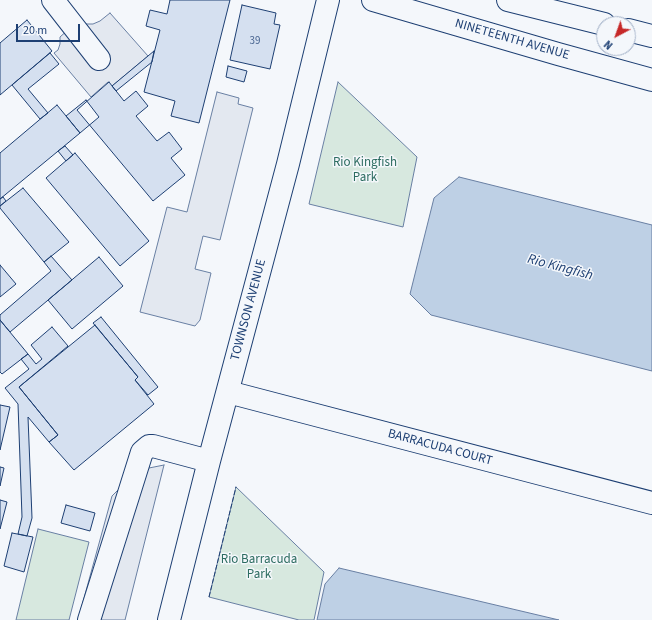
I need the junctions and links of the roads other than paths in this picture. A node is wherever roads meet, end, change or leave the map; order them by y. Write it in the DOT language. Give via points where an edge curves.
graph roads {
  1 [pos="53,0"];
  2 [pos="328,0"];
  3 [pos="373,0"];
  4 [pos="508,0"];
  5 [pos="596,22"];
  6 [pos="636,32"];
  7 [pos="652,36"];
  8 [pos="99,59"];
  9 [pos="652,80"];
  10 [pos="228,392"];
  11 [pos="209,461"];
  12 [pos="652,503"];
  13 [pos="89,620"];
  14 [pos="169,620"];
  1 -- 8 [label="street"];
  2 -- 10 [label="street, TOWNSON AVENUE"];
  3 -- 9 [label="street, NINETEENTH AVENUE"];
  4 -- 5 [label="street"];
  6 -- 7 [label="street"];
  10 -- 11 [label="street, TOWNSON AVENUE"];
  10 -- 12 [label="street, BARRACUDA COURT"];
  11 -- 13 [label="street" via="153,446 142,452"];
  11 -- 14 [label="street, TOWNSON AVENUE"];
}
